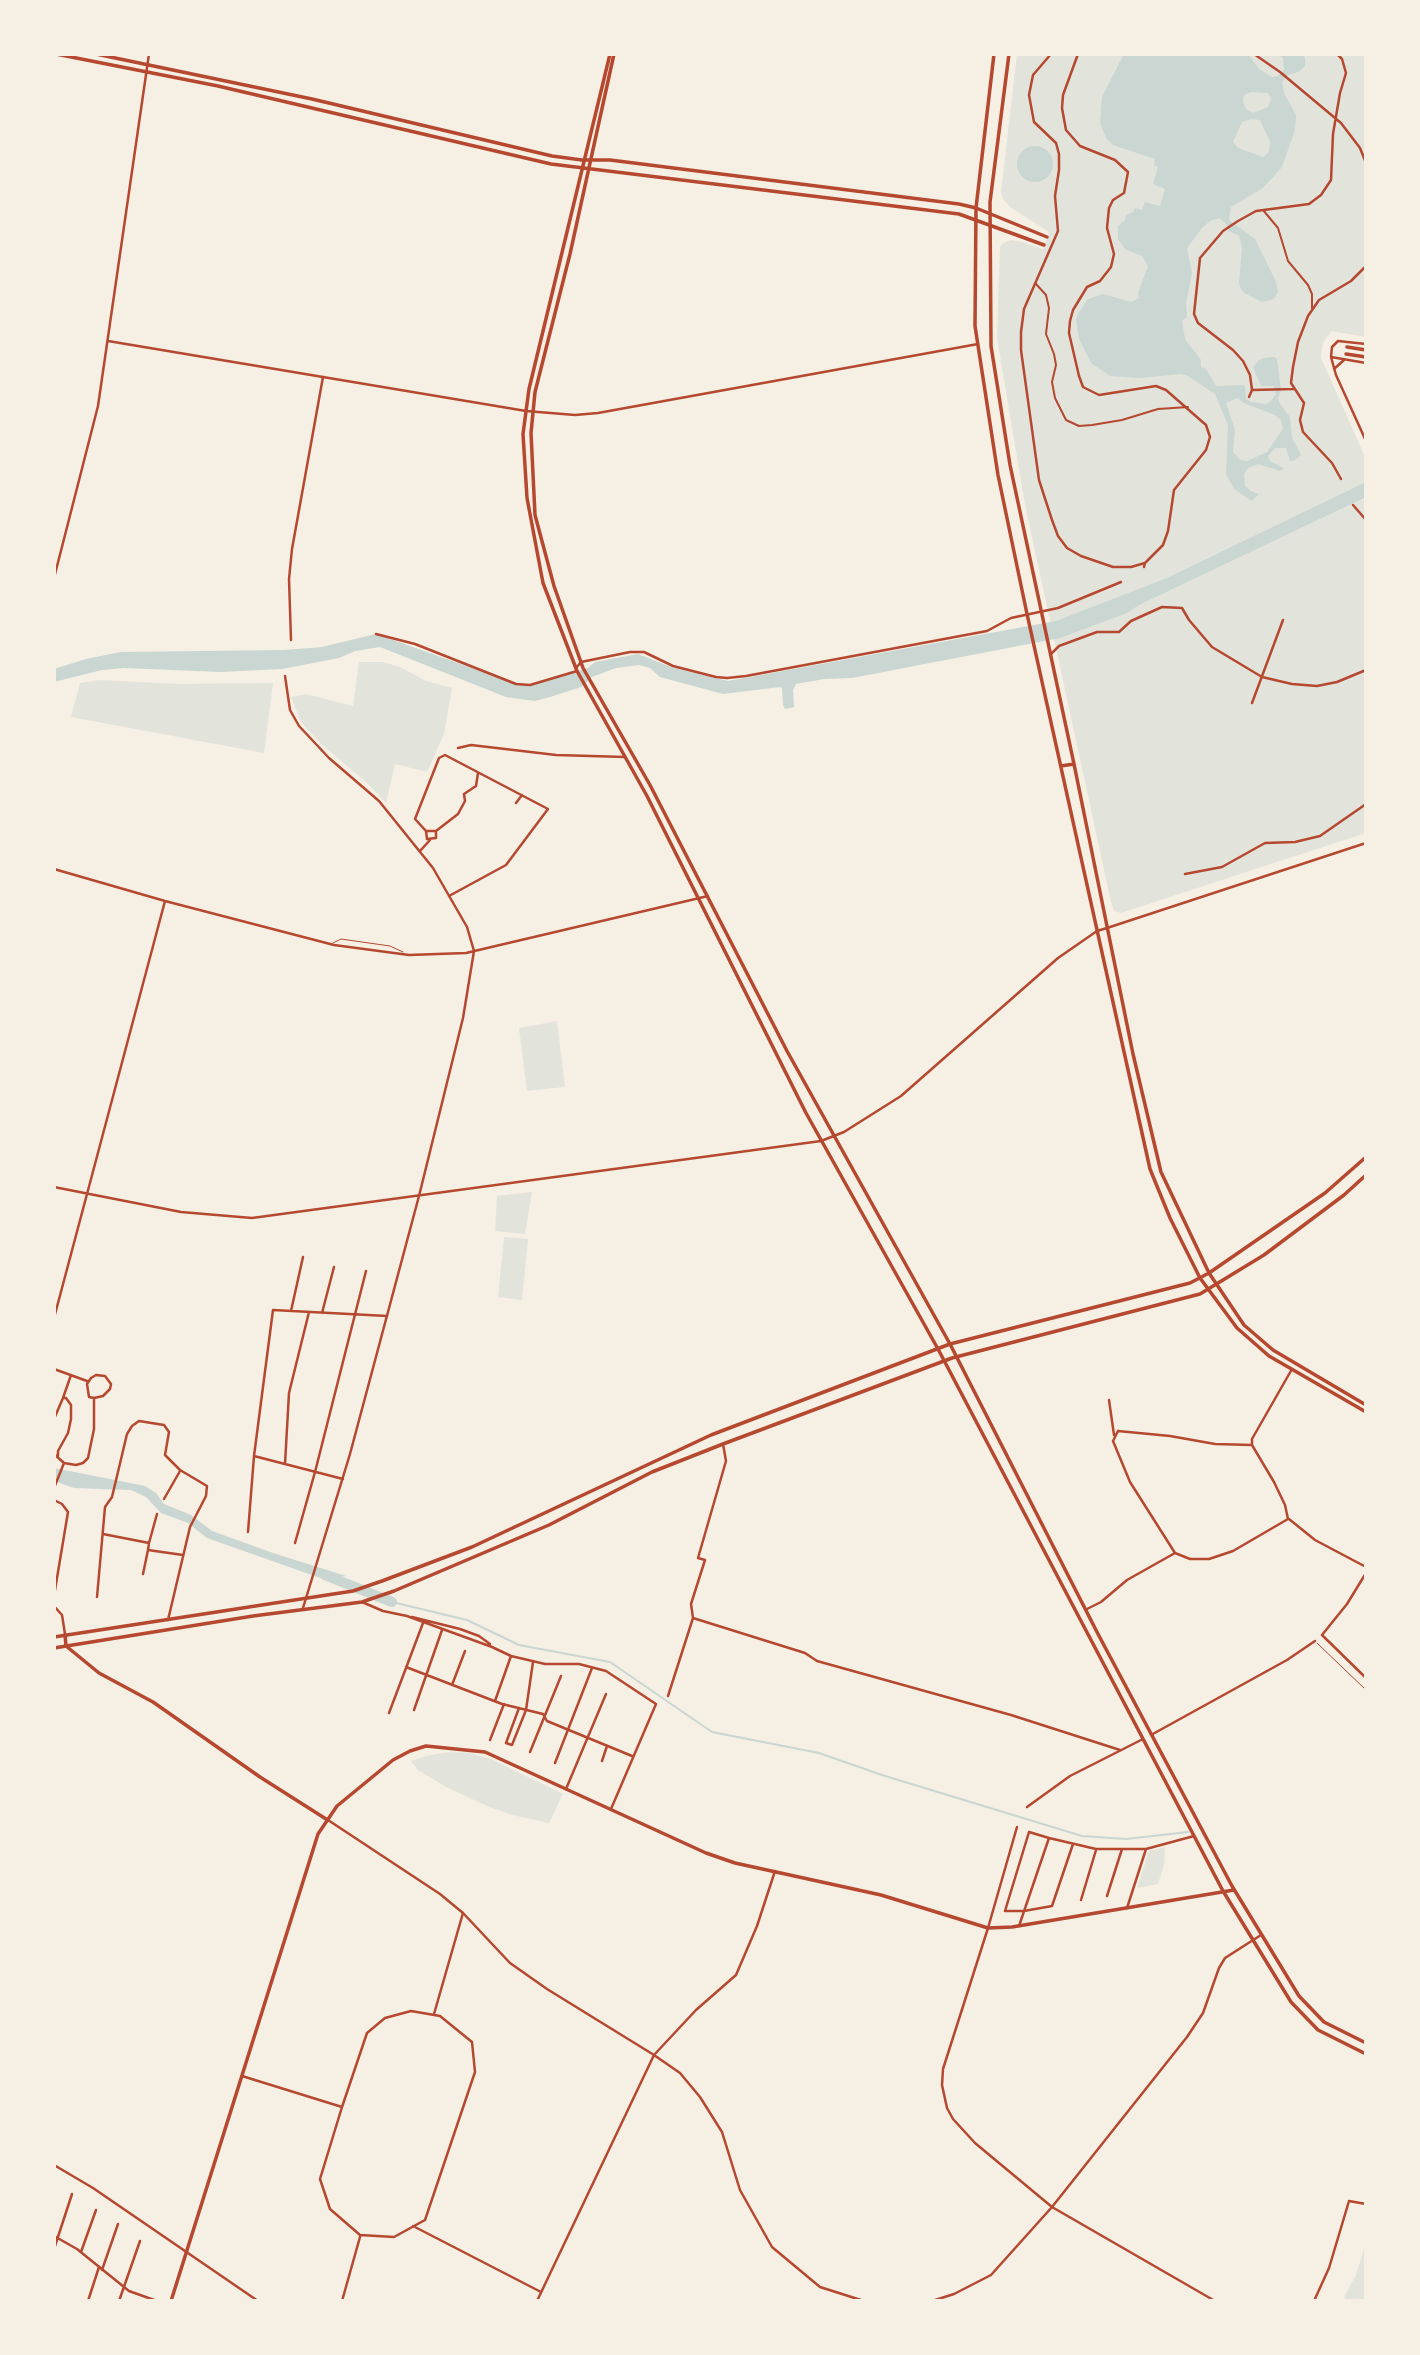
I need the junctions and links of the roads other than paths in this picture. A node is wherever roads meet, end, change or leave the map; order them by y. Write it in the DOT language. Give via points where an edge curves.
graph roads {
  1 [pos="56,54"];
  2 [pos="96,54"];
  3 [pos="149,54"];
  4 [pos="612,54"];
  5 [pos="994,54"];
  6 [pos="1009,54"];
  7 [pos="1051,54"];
  8 [pos="1078,54"];
  9 [pos="1254,54"];
  10 [pos="1337,54"];
  11 [pos="148,64"];
  12 [pos="147,71"];
  13 [pos="1336,118"];
  14 [pos="588,160"];
  15 [pos="1366,163"];
  16 [pos="586,169"];
  17 [pos="976,208"];
  18 [pos="1263,210"];
  19 [pos="989,214"];
  20 [pos="976,219"];
  21 [pos="989,224"];
  22 [pos="1047,237"];
  23 [pos="1044,245"];
  24 [pos="1366,267"];
  25 [pos="1035,283"];
  26 [pos="1312,309"];
  27 [pos="108,341"];
  28 [pos="978,344"];
  29 [pos="1366,344"];
  30 [pos="1347,347"];
  31 [pos="1366,350"];
  32 [pos="1346,354"];
  33 [pos="1331,357"];
  34 [pos="1366,357"];
  35 [pos="1345,360"];
  36 [pos="1366,363"];
  37 [pos="1334,369"];
  38 [pos="323,377"];
  39 [pos="1295,389"];
  40 [pos="1252,390"];
  41 [pos="1249,397"];
  42 [pos="1188,407"];
  43 [pos="526,411"];
  44 [pos="533,412"];
  45 [pos="1366,441"];
  46 [pos="1341,479"];
  47 [pos="1353,505"];
  48 [pos="1366,520"];
  49 [pos="54,578"];
  50 [pos="1121,582"];
  51 [pos="1042,613"];
  52 [pos="1027,614"];
  53 [pos="1283,620"];
  54 [pos="376,634"];
  55 [pos="291,640"];
  56 [pos="1051,652"];
  57 [pos="581,662"];
  58 [pos="577,669"];
  59 [pos="1366,670"];
  60 [pos="285,676"];
  61 [pos="1262,677"];
  62 [pos="1252,703"];
  63 [pos="458,748"];
  64 [pos="625,757"];
  65 [pos="1074,764"];
  66 [pos="1061,766"];
  67 [pos="478,773"];
  68 [pos="522,795"];
  69 [pos="516,803"];
  70 [pos="1366,804"];
  71 [pos="426,831"];
  72 [pos="436,831"];
  73 [pos="430,840"];
  74 [pos="1366,843"];
  75 [pos="419,851"];
  76 [pos="54,869"];
  77 [pos="1185,874"];
  78 [pos="449,896"];
  79 [pos="708,896"];
  80 [pos="699,898"];
  81 [pos="165,901"];
  82 [pos="1107,928"];
  83 [pos="1097,931"];
  84 [pos="332,944"];
  85 [pos="474,951"];
  86 [pos="409,955"];
  87 [pos="834,1136"];
  88 [pos="821,1141"];
  89 [pos="1366,1157"];
  90 [pos="1366,1175"];
  91 [pos="54,1187"];
  92 [pos="87,1194"];
  93 [pos="419,1196"];
  94 [pos="303,1257"];
  95 [pos="334,1267"];
  96 [pos="366,1271"];
  97 [pos="1209,1273"];
  98 [pos="1200,1278"];
  99 [pos="1216,1285"];
  100 [pos="1208,1290"];
  101 [pos="291,1311"];
  102 [pos="309,1312"];
  103 [pos="322,1313"];
  104 [pos="355,1314"];
  105 [pos="387,1316"];
  106 [pos="54,1318"];
  107 [pos="950,1344"];
  108 [pos="938,1349"];
  109 [pos="956,1357"];
  110 [pos="943,1361"];
  111 [pos="54,1369"];
  112 [pos="1292,1369"];
  113 [pos="71,1375"];
  114 [pos="89,1382"];
  115 [pos="63,1398"];
  116 [pos="94,1398"];
  117 [pos="1109,1401"];
  118 [pos="1366,1405"];
  119 [pos="1366,1412"];
  120 [pos="54,1419"];
  121 [pos="1114,1435"];
  122 [pos="723,1444"];
  123 [pos="1252,1445"];
  124 [pos="56,1455"];
  125 [pos="254,1456"];
  126 [pos="285,1464"];
  127 [pos="63,1465"];
  128 [pos="180,1470"];
  129 [pos="315,1472"];
  130 [pos="342,1479"];
  131 [pos="55,1487"];
  132 [pos="164,1499"];
  133 [pos="54,1500"];
  134 [pos="158,1514"];
  135 [pos="1289,1519"];
  136 [pos="248,1532"];
  137 [pos="103,1534"];
  138 [pos="149,1543"];
  139 [pos="295,1543"];
  140 [pos="148,1550"];
  141 [pos="1175,1553"];
  142 [pos="183,1555"];
  143 [pos="1366,1567"];
  144 [pos="1366,1573"];
  145 [pos="143,1574"];
  146 [pos="56,1575"];
  147 [pos="54,1596"];
  148 [pos="97,1597"];
  149 [pos="307,1598"];
  150 [pos="362,1602"];
  151 [pos="54,1605"];
  152 [pos="303,1610"];
  153 [pos="1085,1610"];
  154 [pos="407,1616"];
  155 [pos="693,1618"];
  156 [pos="168,1620"];
  157 [pos="423,1623"];
  158 [pos="442,1630"];
  159 [pos="65,1635"];
  160 [pos="1322,1635"];
  161 [pos="54,1637"];
  162 [pos="1315,1641"];
  163 [pos="66,1646"];
  164 [pos="492,1647"];
  165 [pos="54,1648"];
  166 [pos="465,1651"];
  167 [pos="511,1656"];
  168 [pos="533,1661"];
  169 [pos="406,1667"];
  170 [pos="593,1667"];
  171 [pos="426,1675"];
  172 [pos="561,1676"];
  173 [pos="1366,1678"];
  174 [pos="452,1685"];
  175 [pos="1366,1690"];
  176 [pos="606,1693"];
  177 [pos="668,1696"];
  178 [pos="495,1701"];
  179 [pos="503,1704"];
  180 [pos="519,1708"];
  181 [pos="414,1710"];
  182 [pos="526,1710"];
  183 [pos="389,1713"];
  184 [pos="544,1717"];
  185 [pos="568,1730"];
  186 [pos="1151,1735"];
  187 [pos="588,1738"];
  188 [pos="1143,1739"];
  189 [pos="490,1740"];
  190 [pos="607,1746"];
  191 [pos="1121,1750"];
  192 [pos="530,1752"];
  193 [pos="634,1757"];
  194 [pos="602,1761"];
  195 [pos="555,1763"];
  196 [pos="566,1789"];
  197 [pos="1027,1807"];
  198 [pos="611,1809"];
  199 [pos="326,1819"];
  200 [pos="1017,1826"];
  201 [pos="1194,1836"];
  202 [pos="1049,1838"];
  203 [pos="1073,1844"];
  204 [pos="1096,1849"];
  205 [pos="1122,1849"];
  206 [pos="1146,1849"];
  207 [pos="775,1871"];
  208 [pos="1234,1890"];
  209 [pos="1223,1891"];
  210 [pos="1107,1896"];
  211 [pos="1081,1900"];
  212 [pos="1127,1908"];
  213 [pos="1024,1911"];
  214 [pos="463,1913"];
  215 [pos="1019,1926"];
  216 [pos="988,1928"];
  217 [pos="1261,1935"];
  218 [pos="1254,1941"];
  219 [pos="433,2015"];
  220 [pos="1366,2043"];
  221 [pos="1366,2054"];
  222 [pos="654,2055"];
  223 [pos="242,2076"];
  224 [pos="342,2107"];
  225 [pos="54,2165"];
  226 [pos="72,2194"];
  227 [pos="1366,2204"];
  228 [pos="1052,2207"];
  229 [pos="96,2210"];
  230 [pos="118,2224"];
  231 [pos="413,2227"];
  232 [pos="360,2235"];
  233 [pos="56,2237"];
  234 [pos="140,2241"];
  235 [pos="54,2249"];
  236 [pos="81,2252"];
  237 [pos="187,2252"];
  238 [pos="100,2268"];
  239 [pos="124,2287"];
  240 [pos="541,2292"];
  241 [pos="88,2301"];
  242 [pos="120,2301"];
  243 [pos="157,2301"];
  244 [pos="171,2301"];
  245 [pos="258,2301"];
  246 [pos="342,2301"];
  247 [pos="537,2301"];
  248 [pos="864,2301"];
  249 [pos="932,2301"];
  250 [pos="1215,2301"];
  251 [pos="1314,2301"];
  1 -- 12 [label="main road"];
  2 -- 11 [label="main road"];
  3 -- 11 [label="street"];
  4 -- 14 [label="main road"];
  5 -- 17 [label="main road"];
  6 -- 19 [label="main road"];
  7 -- 25 [label="street" via="1033,75 1029,95 1034,122 1059,153 1058,231"];
  8 -- 42 [label="street" via="1063,95 1066,130 1080,146 1115,160 1128,172 1124,193 1109,208 1111,267 1100,281 1087,287 1070,321 1075,366 1089,392 1098,395 1156,386"];
  9 -- 13 [label="street"];
  10 -- 13 [label="street" via="1346,73"];
  11 -- 12 [label="street"];
  11 -- 14 [label="main road" via="512,148"];
  12 -- 16 [label="main road" via="520,158"];
  12 -- 27 [label="street"];
  13 -- 15 [label="street" via="1351,134"];
  13 -- 18 [label="street" via="1331,180 1321,195 1309,204"];
  14 -- 16 [label="main road"];
  14 -- 17 [label="main road"];
  16 -- 20 [label="main road"];
  16 -- 43 [label="main road"];
  16 -- 44 [label="main road"];
  17 -- 19 [label="main road"];
  17 -- 20 [label="main road"];
  18 -- 26 [label="street" via="1278,228 1288,261 1308,285"];
  18 -- 40 [label="street" via="1223,231 1200,258 1194,314 1198,323 1243,361"];
  19 -- 21 [label="main road"];
  19 -- 22 [label="main road"];
  20 -- 21 [label="main road"];
  20 -- 28 [label="main road"];
  21 -- 23 [label="main road"];
  21 -- 51 [label="main road" via="991,346 1010,465"];
  24 -- 26 [label="street" via="1319,299"];
  25 -- 42 [label="street" via="1046,295 1046,334 1056,365 1052,382 1066,420 1092,425 1158,409"];
  25 -- 42 [label="street" via="1024,309 1021,350 1039,480 1058,536 1067,548 1113,567 1131,567 1144,565 1163,545 1174,490 1206,450 1210,437 1206,425"];
  26 -- 39 [label="street" via="1295,359"];
  27 -- 38 [label="street"];
  27 -- 49 [label="street" via="96,418"];
  28 -- 44 [label="street" via="598,413"];
  28 -- 52 [label="main road" via="998,475"];
  29 -- 33 [label="street" via="1338,341"];
  30 -- 31 [label="main road"];
  32 -- 34 [label="main road"];
  33 -- 35 [label="street"];
  33 -- 37 [label="street"];
  35 -- 36 [label="street"];
  35 -- 37 [label="street"];
  37 -- 45 [label="street"];
  38 -- 43 [label="street"];
  38 -- 55 [label="street" via="292,549"];
  39 -- 40 [label="street"];
  39 -- 46 [label="street" via="1304,403 1303,432"];
  40 -- 41 [label="street"];
  43 -- 44 [label="street"];
  43 -- 58 [label="main road" via="524,447 533,536 543,583"];
  44 -- 57 [label="main road" via="535,515"];
  47 -- 48 [label="street"];
  50 -- 51 [label="street"];
  51 -- 52 [label="street"];
  51 -- 56 [label="main road"];
  52 -- 57 [label="street" via="987,631 727,678 673,666 644,652"];
  52 -- 66 [label="main road"];
  53 -- 61 [label="street"];
  54 -- 58 [label="street" via="415,644 516,684 530,685"];
  56 -- 61 [label="street" via="1097,632 1119,632 1162,607 1182,608 1212,647"];
  56 -- 65 [label="main road"];
  57 -- 58 [label="street"];
  57 -- 79 [label="main road"];
  58 -- 64 [label="main road"];
  59 -- 61 [label="street" via="1317,686"];
  60 -- 75 [label="street" via="290,710 299,726 328,758 379,801"];
  61 -- 62 [label="street"];
  63 -- 64 [label="street" via="471,745"];
  64 -- 80 [label="main road"];
  65 -- 66 [label="main road"];
  65 -- 82 [label="main road"];
  66 -- 83 [label="main road"];
  67 -- 68 [label="street"];
  67 -- 71 [label="street" via="444,755 439,758 415,819"];
  67 -- 72 [label="street" via="476,786 464,793 458,814"];
  68 -- 69 [label="street"];
  68 -- 78 [label="street" via="548,808 506,865"];
  70 -- 77 [label="street" via="1320,836 1265,843 1222,867"];
  71 -- 72 [label="street"];
  71 -- 73 [label="street"];
  72 -- 73 [label="street" via="436,838"];
  73 -- 75 [label="street"];
  74 -- 82 [label="street"];
  75 -- 78 [label="street"];
  76 -- 81 [label="street"];
  78 -- 85 [label="street" via="467,927"];
  79 -- 80 [label="street"];
  79 -- 87 [label="main road"];
  80 -- 85 [label="street"];
  80 -- 88 [label="main road"];
  81 -- 84 [label="street"];
  81 -- 92 [label="street"];
  82 -- 83 [label="street"];
  82 -- 97 [label="main road" via="1161,1172"];
  83 -- 87 [label="street" via="1058,958 901,1096"];
  83 -- 98 [label="main road" via="1150,1169"];
  84 -- 86 [label="street"];
  84 -- 86 [label="lane" via="341,939 390,946"];
  85 -- 86 [label="street"];
  85 -- 93 [label="street" via="463,1018"];
  87 -- 88 [label="street"];
  87 -- 107 [label="main road"];
  88 -- 93 [label="street"];
  88 -- 108 [label="main road"];
  89 -- 97 [label="main road" via="1325,1193"];
  90 -- 99 [label="main road" via="1264,1255"];
  91 -- 92 [label="street"];
  92 -- 93 [label="street" via="181,1212 252,1218"];
  92 -- 106 [label="street"];
  93 -- 105 [label="street"];
  94 -- 101 [label="street"];
  95 -- 103 [label="street"];
  96 -- 104 [label="street"];
  97 -- 98 [label="main road"];
  97 -- 99 [label="main road"];
  98 -- 100 [label="main road"];
  98 -- 107 [label="main road"];
  99 -- 100 [label="main road"];
  99 -- 118 [label="main road" via="1244,1325 1273,1350"];
  100 -- 109 [label="main road"];
  100 -- 112 [label="main road" via="1237,1328"];
  101 -- 102 [label="street"];
  101 -- 125 [label="street" via="273,1310"];
  102 -- 103 [label="street"];
  102 -- 126 [label="street" via="289,1393"];
  103 -- 104 [label="street"];
  104 -- 105 [label="street"];
  104 -- 129 [label="street"];
  105 -- 130 [label="street"];
  107 -- 108 [label="main road"];
  107 -- 109 [label="main road"];
  108 -- 110 [label="main road"];
  108 -- 149 [label="main road" via="711,1435 472,1547 353,1591"];
  109 -- 110 [label="main road"];
  109 -- 153 [label="main road"];
  110 -- 122 [label="main road"];
  110 -- 188 [label="main road"];
  111 -- 113 [label="street"];
  112 -- 119 [label="main road"];
  112 -- 123 [label="street"];
  113 -- 114 [label="street"];
  113 -- 115 [label="street"];
  114 -- 116 [label="street" via="87,1391"];
  114 -- 116 [label="street" via="101,1375 111,1384 107,1393"];
  115 -- 120 [label="street"];
  115 -- 124 [label="street" via="71,1405 71,1419"];
  116 -- 127 [label="street" via="88,1458 76,1465"];
  117 -- 121 [label="street"];
  121 -- 123 [label="street" via="1118,1431"];
  121 -- 141 [label="street" via="1130,1482"];
  122 -- 150 [label="main road" via="652,1472 549,1525"];
  122 -- 155 [label="street" via="726,1461 698,1558 705,1560 691,1604"];
  123 -- 135 [label="street"];
  124 -- 127 [label="street"];
  125 -- 126 [label="street"];
  125 -- 136 [label="street"];
  126 -- 129 [label="street"];
  127 -- 131 [label="street"];
  128 -- 132 [label="street"];
  128 -- 137 [label="street" via="165,1455 169,1432 164,1426 139,1421 132,1426 105,1507"];
  128 -- 142 [label="street" via="207,1486"];
  129 -- 130 [label="street"];
  129 -- 139 [label="street"];
  130 -- 149 [label="street"];
  133 -- 146 [label="street" via="68,1512"];
  134 -- 138 [label="street"];
  135 -- 141 [label="street" via="1233,1551 1209,1559"];
  135 -- 143 [label="street" via="1315,1540"];
  137 -- 138 [label="street"];
  137 -- 148 [label="street"];
  138 -- 140 [label="street"];
  140 -- 142 [label="street"];
  140 -- 145 [label="street"];
  141 -- 153 [label="street"];
  142 -- 156 [label="street"];
  144 -- 160 [label="street"];
  146 -- 147 [label="street"];
  149 -- 152 [label="street"];
  149 -- 156 [label="main road"];
  150 -- 152 [label="main road"];
  150 -- 154 [label="street"];
  151 -- 159 [label="street" via="62,1615"];
  152 -- 163 [label="main road"];
  153 -- 186 [label="main road"];
  154 -- 157 [label="street"];
  154 -- 164 [label="street" via="479,1636"];
  155 -- 177 [label="street"];
  155 -- 191 [label="street" via="805,1653 817,1661"];
  156 -- 159 [label="main road"];
  157 -- 158 [label="street"];
  157 -- 169 [label="street"];
  158 -- 164 [label="street"];
  158 -- 171 [label="street"];
  159 -- 161 [label="main road"];
  159 -- 163 [label="main road"];
  160 -- 162 [label="street"];
  160 -- 173 [label="street"];
  162 -- 175 [label="lane"];
  162 -- 186 [label="street"];
  163 -- 165 [label="main road"];
  163 -- 199 [label="main road" via="99,1673 153,1702"];
  164 -- 167 [label="street"];
  166 -- 174 [label="street"];
  167 -- 168 [label="street"];
  167 -- 178 [label="street"];
  168 -- 170 [label="street"];
  168 -- 182 [label="street"];
  169 -- 171 [label="street"];
  169 -- 183 [label="street"];
  170 -- 185 [label="street"];
  170 -- 193 [label="street" via="656,1704"];
  171 -- 174 [label="street"];
  171 -- 181 [label="street"];
  172 -- 184 [label="street"];
  174 -- 178 [label="street"];
  176 -- 187 [label="street"];
  178 -- 179 [label="street"];
  179 -- 180 [label="street"];
  179 -- 189 [label="street"];
  180 -- 182 [label="street"];
  180 -- 182 [label="street" via="506,1742 512,1745"];
  182 -- 184 [label="street"];
  184 -- 185 [label="street"];
  184 -- 192 [label="street"];
  185 -- 187 [label="street"];
  185 -- 195 [label="street"];
  186 -- 188 [label="street"];
  186 -- 208 [label="main road"];
  187 -- 190 [label="street"];
  187 -- 196 [label="street"];
  188 -- 191 [label="street"];
  188 -- 201 [label="main road"];
  190 -- 193 [label="street"];
  190 -- 194 [label="street"];
  191 -- 197 [label="street" via="1070,1776"];
  193 -- 198 [label="street"];
  196 -- 198 [label="main road"];
  196 -- 199 [label="main road" via="485,1752 426,1746 393,1760"];
  198 -- 207 [label="main road" via="706,1853"];
  199 -- 214 [label="street"];
  199 -- 223 [label="main road"];
  200 -- 216 [label="street"];
  201 -- 206 [label="street"];
  201 -- 209 [label="main road"];
  202 -- 203 [label="street"];
  202 -- 213 [label="street"];
  202 -- 213 [label="street" via="1029,1832 1004,1911"];
  203 -- 204 [label="street"];
  203 -- 213 [label="street" via="1052,1906"];
  204 -- 205 [label="street"];
  204 -- 211 [label="street"];
  205 -- 206 [label="street"];
  205 -- 210 [label="street"];
  206 -- 212 [label="street"];
  207 -- 216 [label="main road" via="881,1895"];
  207 -- 222 [label="street" via="736,1975"];
  208 -- 209 [label="main road"];
  208 -- 217 [label="main road"];
  209 -- 212 [label="main road"];
  209 -- 218 [label="main road"];
  212 -- 215 [label="main road"];
  213 -- 215 [label="street"];
  214 -- 219 [label="street"];
  214 -- 222 [label="street" via="510,1963"];
  215 -- 216 [label="main road"];
  216 -- 228 [label="street" via="943,2069 947,2108 975,2143"];
  217 -- 218 [label="street"];
  217 -- 220 [label="main road" via="1299,1996 1324,2022"];
  218 -- 221 [label="main road" via="1291,2002 1318,2031"];
  218 -- 228 [label="street" via="1225,1958 1203,2013 1187,2038"];
  219 -- 224 [label="street" via="411,2011 385,2018 367,2033"];
  219 -- 231 [label="street" via="472,2042 475,2072 425,2220"];
  222 -- 240 [label="street"];
  222 -- 248 [label="street" via="680,2073 722,2132 740,2190 772,2247 820,2287"];
  223 -- 224 [label="street"];
  223 -- 237 [label="main road"];
  224 -- 232 [label="street" via="320,2179 330,2209"];
  225 -- 237 [label="street"];
  226 -- 233 [label="street"];
  227 -- 251 [label="street" via="1349,2201"];
  228 -- 249 [label="street" via="991,2275"];
  228 -- 250 [label="street"];
  229 -- 236 [label="street"];
  230 -- 238 [label="street"];
  231 -- 232 [label="street" via="394,2237"];
  231 -- 240 [label="street"];
  232 -- 246 [label="street"];
  233 -- 235 [label="street"];
  233 -- 236 [label="street"];
  234 -- 239 [label="street"];
  236 -- 238 [label="street"];
  237 -- 244 [label="main road"];
  237 -- 245 [label="street"];
  238 -- 239 [label="street"];
  238 -- 241 [label="street"];
  239 -- 242 [label="street"];
  239 -- 243 [label="street"];
  240 -- 247 [label="street"];
}
